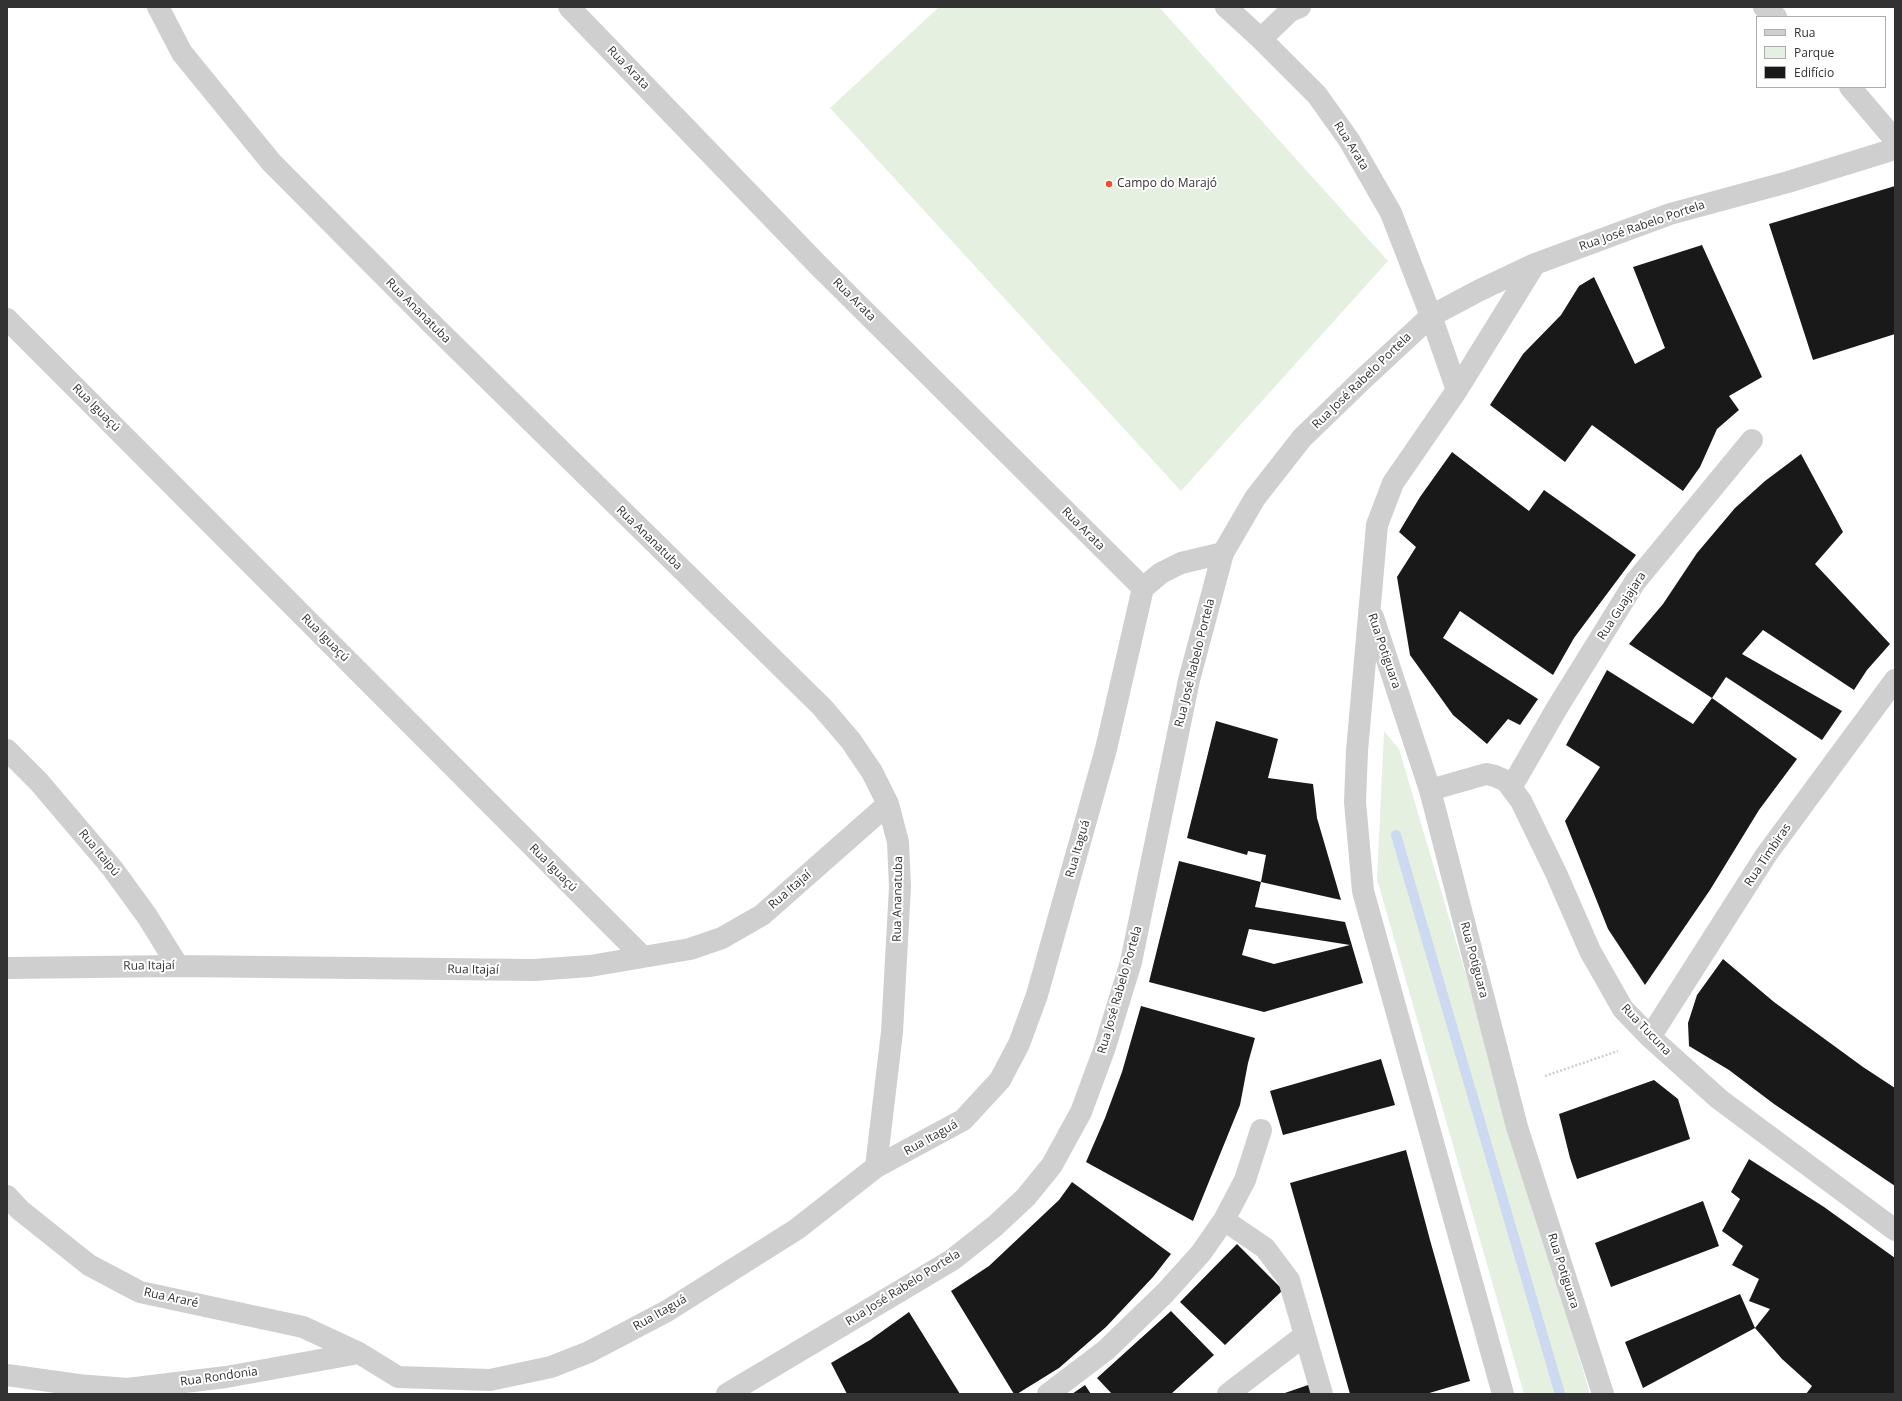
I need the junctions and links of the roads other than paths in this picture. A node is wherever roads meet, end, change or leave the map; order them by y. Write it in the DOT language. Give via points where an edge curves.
graph roads {
  1 [pos="158,7"];
  2 [pos="569,7"];
  3 [pos="1226,7"];
  4 [pos="1300,7"];
  5 [pos="1764,7"];
  6 [pos="1775,16"];
  7 [pos="1261,39"];
  8 [pos="1851,88"];
  9 [pos="1895,140"];
  10 [pos="1895,149"];
  11 [pos="1535,264"];
  12 [pos="1431,316"];
  13 [pos="7,319"];
  14 [pos="1457,390"];
  15 [pos="1752,440"];
  16 [pos="1223,553"];
  17 [pos="1143,588"];
  18 [pos="1370,608"];
  19 [pos="1895,680"];
  20 [pos="7,750"];
  21 [pos="1512,786"];
  22 [pos="1430,790"];
  23 [pos="888,804"];
  24 [pos="642,957"];
  25 [pos="178,966"];
  26 [pos="7,968"];
  27 [pos="1650,1037"];
  28 [pos="1261,1130"];
  29 [pos="876,1167"];
  30 [pos="7,1196"];
  31 [pos="1224,1220"];
  32 [pos="1895,1230"];
  33 [pos="1305,1335"];
  34 [pos="359,1353"];
  35 [pos="7,1375"];
  36 [pos="727,1394"];
  37 [pos="1048,1394"];
  38 [pos="1228,1394"];
  39 [pos="1322,1394"];
  40 [pos="1503,1394"];
  41 [pos="1603,1394"];
  1 -- 23 [label="street, Rua Ananatuba" via="182,53 271,162 822,708 851,741 872,772"];
  2 -- 17 [label="street, Rua Arata" via="818,265"];
  3 -- 7 [label="street, Rua Arata"];
  4 -- 7 [label="street" via="1290,12"];
  5 -- 6 [label="street"];
  7 -- 12 [label="street, Rua Arata" via="1317,95 1349,140 1391,213"];
  8 -- 9 [label="street"];
  10 -- 11 [label="street, Rua José Rabelo Portela" via="1788,182 1670,214"];
  11 -- 12 [label="street, Rua José Rabelo Portela"];
  11 -- 14 [label="street"];
  12 -- 14 [label="street, Rua Arata"];
  12 -- 16 [label="street, Rua José Rabelo Portela" via="1302,438 1255,498"];
  13 -- 24 [label="street, Rua Iguaçú"];
  14 -- 18 [label="street" via="1394,483 1377,525"];
  15 -- 21 [label="street, Rua Guajajara" via="1635,582"];
  16 -- 17 [label="street" via="1182,563 1161,573"];
  16 -- 36 [label="street, Rua José Rabelo Portela" via="1189,680 1131,962 1104,1050 1081,1112 1052,1165 1026,1197 952,1260"];
  17 -- 29 [label="street, Rua Itaguá" via="1106,748 1038,995 1019,1044 1000,1080 963,1120"];
  18 -- 22 [label="street, Rua Potiguara"];
  18 -- 40 [label="street, Rua Potiguara" via="1355,802 1363,891"];
  19 -- 27 [label="street, Rua Timbiras" via="1766,855"];
  20 -- 25 [label="street, Rua Itaipú" via="39,782 112,868 147,916"];
  21 -- 22 [label="street" via="1500,778 1486,774"];
  21 -- 27 [label="street, Rua Tucuna" via="1556,873 1590,951 1623,1009"];
  22 -- 41 [label="street, Rua Potiguara" via="1517,1127"];
  23 -- 24 [label="street, Rua Itajaí" via="762,915 722,938 690,949"];
  23 -- 29 [label="street, Rua Ananatuba" via="898,842 900,887 892,1032"];
  24 -- 25 [label="street, Rua Itajaí" via="590,966 534,970"];
  25 -- 26 [label="street, Rua Itajaí"];
  27 -- 32 [label="street, Rua Tucuna" via="1719,1099"];
  28 -- 31 [label="street" via="1245,1180"];
  29 -- 34 [label="street, Rua Itaguá" via="797,1229 667,1311 589,1352 551,1367 490,1380 398,1377"];
  30 -- 34 [label="street, Rua Araré" via="20,1210 89,1265 140,1292 303,1326"];
  31 -- 33 [label="street" via="1265,1248 1280,1267 1289,1280"];
  31 -- 37 [label="street" via="1201,1253 1165,1293 1106,1350"];
  33 -- 38 [label="street"];
  33 -- 39 [label="street"];
  34 -- 35 [label="street, Rua Rondonia" via="226,1377 127,1389"];
}
